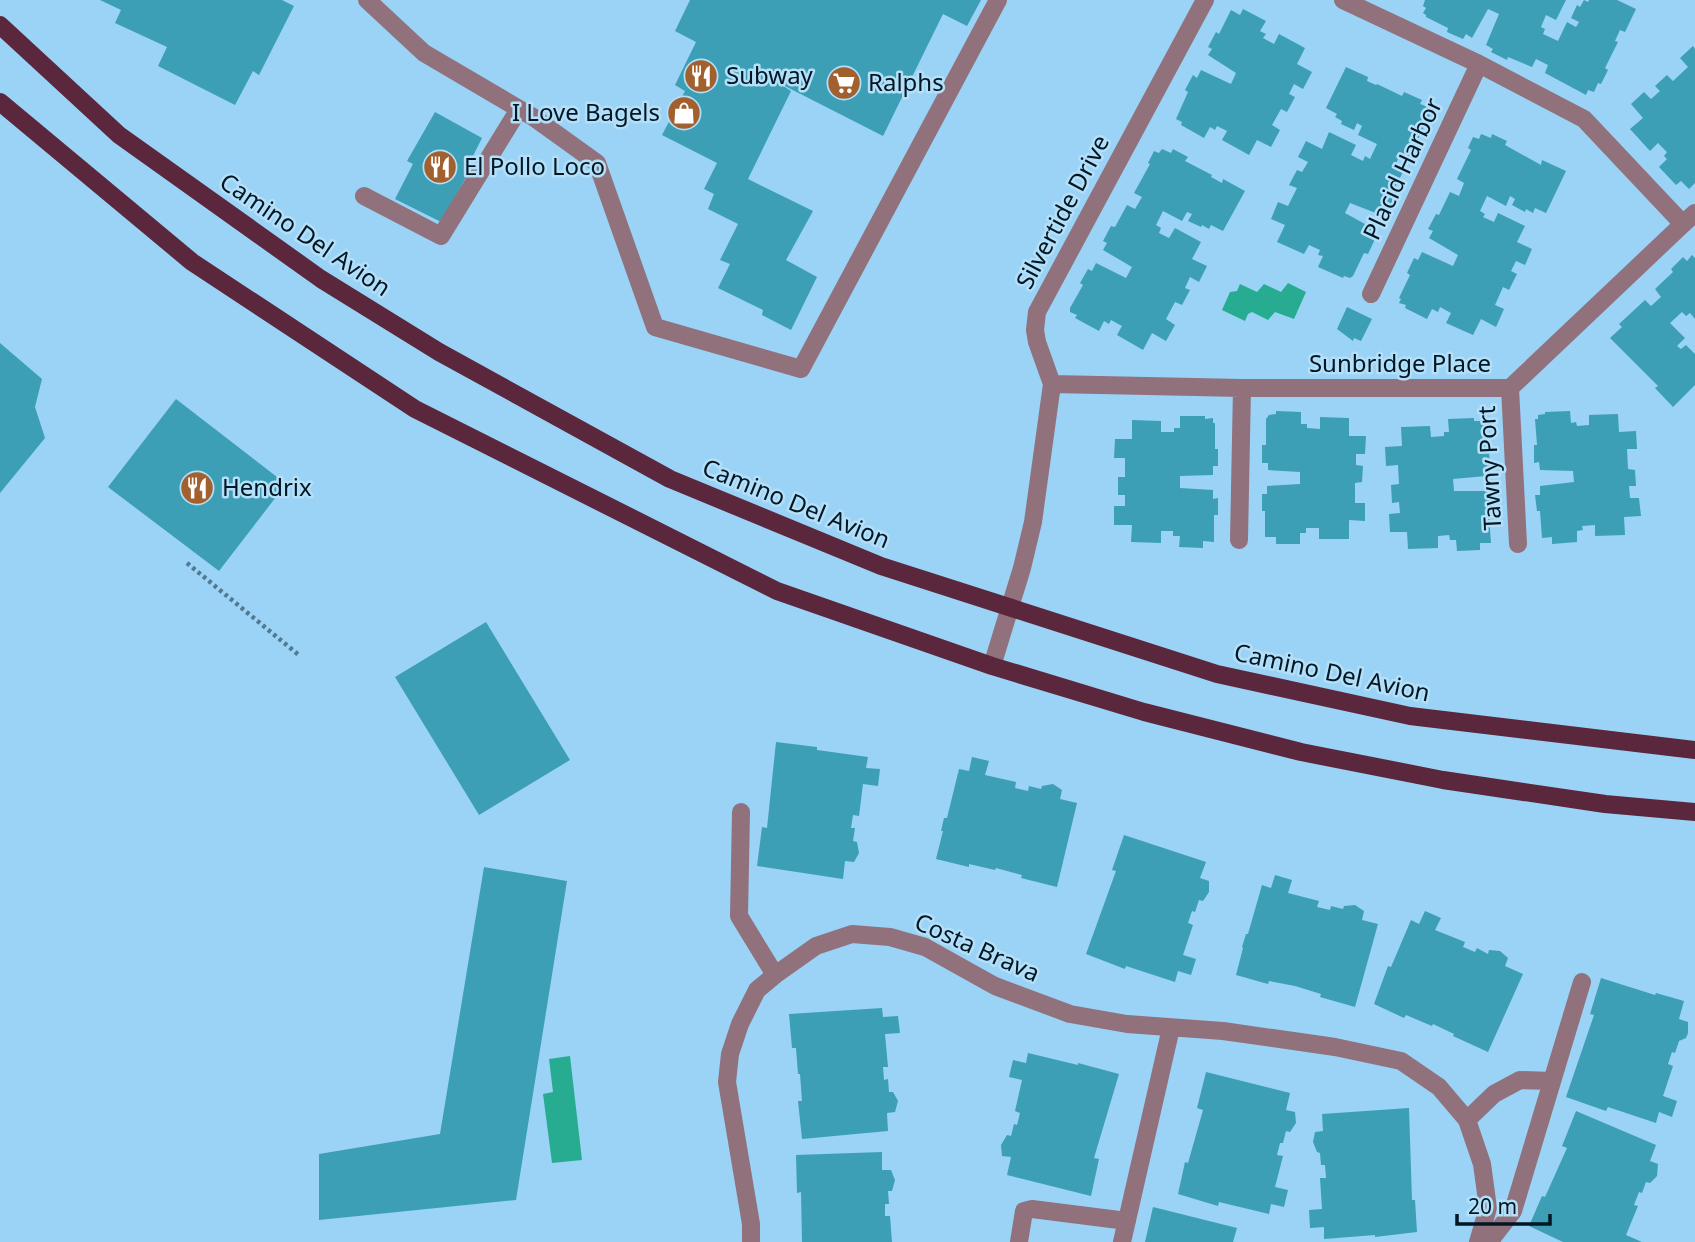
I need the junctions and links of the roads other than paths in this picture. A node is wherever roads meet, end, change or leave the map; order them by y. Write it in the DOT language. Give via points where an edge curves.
graph roads {
  1 [pos="367,0"];
  2 [pos="999,0"];
  3 [pos="1205,0"];
  4 [pos="1343,0"];
  5 [pos="0,25"];
  6 [pos="1479,64"];
  7 [pos="0,102"];
  8 [pos="519,109"];
  9 [pos="364,197"];
  10 [pos="1689,219"];
  11 [pos="1371,294"];
  12 [pos="1052,384"];
  13 [pos="1242,388"];
  14 [pos="1510,388"];
  15 [pos="1239,540"];
  16 [pos="1518,544"];
  17 [pos="1010,607"];
  18 [pos="992,666"];
  19 [pos="1695,750"];
  20 [pos="741,812"];
  21 [pos="1695,812"];
  22 [pos="775,975"];
  23 [pos="1582,982"];
  24 [pos="1171,1027"];
  25 [pos="1552,1081"];
  26 [pos="1467,1120"];
  27 [pos="1127,1222"];
  28 [pos="751,1242"];
  29 [pos="1019,1242"];
  30 [pos="1122,1242"];
  31 [pos="1478,1242"];
  32 [pos="1489,1242"];
  1 -- 8 [label="street" via="424,53"];
  2 -- 8 [label="street" via="801,369 656,327 597,163"];
  3 -- 12 [label="street, Silvertide Drive" via="1037,312 1037,342"];
  4 -- 6 [label="street"];
  5 -- 17 [label="main road, Camino Del Avion" via="119,135 321,279 439,352 670,479 881,566"];
  6 -- 10 [label="street" via="1591,125"];
  6 -- 11 [label="street, Placid Harbor"];
  7 -- 18 [label="main road" via="192,262 415,409 777,591"];
  8 -- 9 [label="street" via="441,236"];
  10 -- 14 [label="street, Sunbridge Place"];
  12 -- 13 [label="street, Sunbridge Place"];
  12 -- 17 [label="street, Silvertide Drive" via="1032,522"];
  13 -- 14 [label="street, Sunbridge Place"];
  13 -- 15 [label="street"];
  14 -- 16 [label="street, Tawny Port"];
  17 -- 18 [label="street, Silvertide Drive"];
  17 -- 19 [label="main road, Camino Del Avion" via="1217,674 1410,716"];
  18 -- 21 [label="main road" via="1144,712 1301,752 1457,782"];
  20 -- 22 [label="street" via="739,916"];
  22 -- 24 [label="street, Costa Brava" via="816,946 852,934 890,937 925,947 995,986 1070,1014"];
  22 -- 28 [label="street, Costa Brava" via="757,990 740,1024 727,1082"];
  23 -- 25 [label="street"];
  24 -- 26 [label="street, Costa Brava" via="1310,1043 1401,1061 1438,1087"];
  24 -- 27 [label="street"];
  25 -- 26 [label="street" via="1520,1080 1494,1094"];
  25 -- 32 [label="street" via="1513,1211"];
  26 -- 31 [label="street, Costa Brava" via="1482,1164 1488,1208"];
  27 -- 29 [label="street" via="1032,1209 1024,1211"];
  27 -- 30 [label="street"];
}
